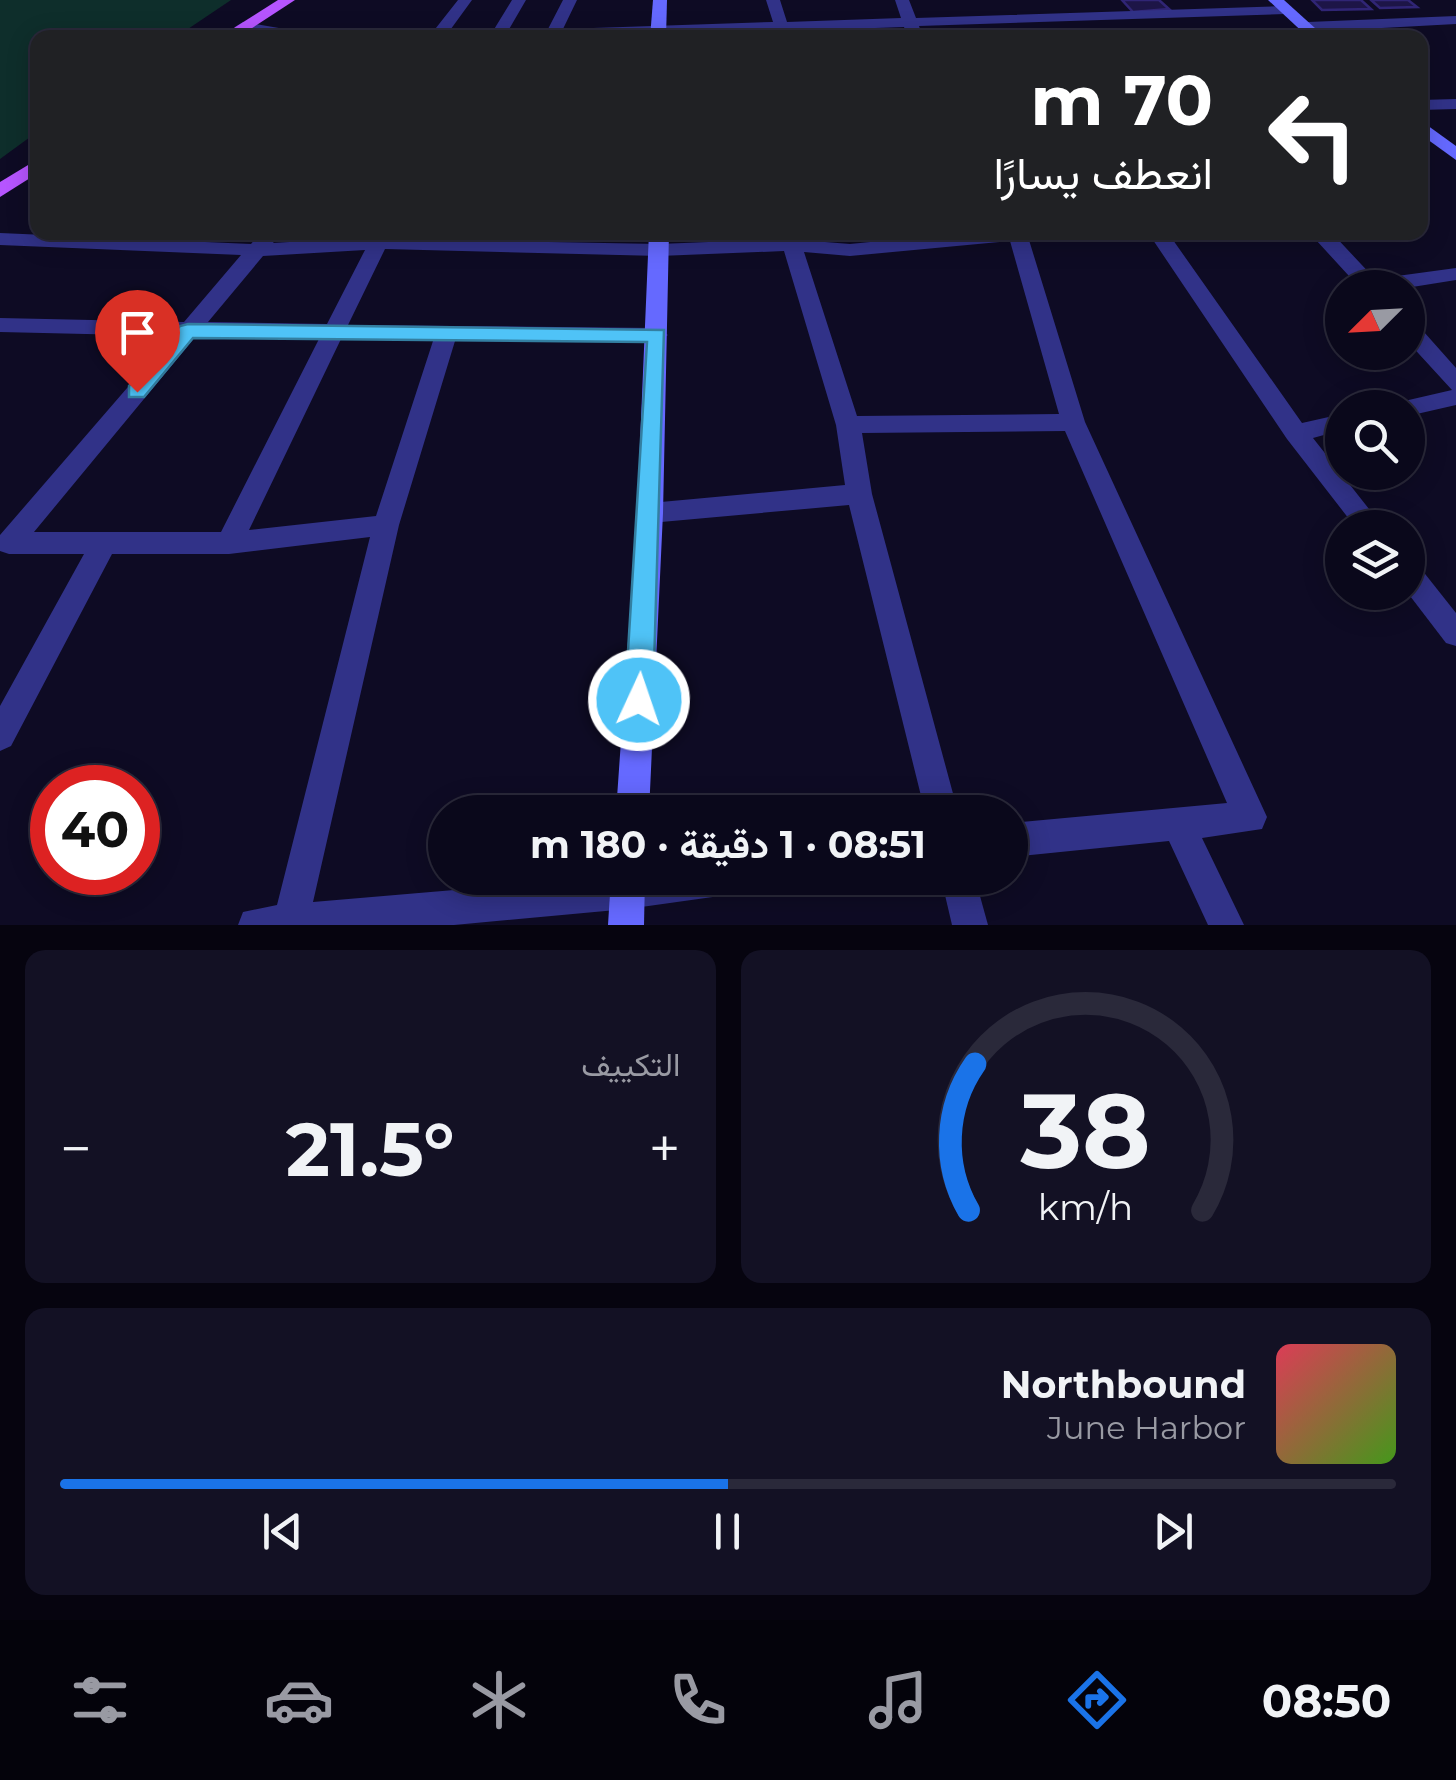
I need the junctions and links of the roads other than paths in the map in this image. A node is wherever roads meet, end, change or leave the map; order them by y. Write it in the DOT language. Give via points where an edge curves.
graph roads {
  1 [pos="288,0"];
  2 [pos="465,0"];
  3 [pos="518,0"];
  4 [pos="570,0"];
  5 [pos="660,0"];
  6 [pos="774,0"];
  7 [pos="902,0"];
  8 [pos="992,0"];
  9 [pos="1102,0"];
  10 [pos="1280,5"];
  11 [pos="1117,17"];
  12 [pos="1006,19"];
  13 [pos="1456,20"];
  14 [pos="243,26"];
  15 [pos="735,26"];
  16 [pos="237,30"];
  17 [pos="265,30"];
  18 [pos="441,30"];
  19 [pos="500,30"];
  20 [pos="555,30"];
  21 [pos="658,30"];
  22 [pos="696,30"];
  23 [pos="763,30"];
  24 [pos="783,30"];
  25 [pos="915,30"];
  26 [pos="923,30"];
  27 [pos="1017,30"];
  28 [pos="1131,30"];
  29 [pos="1311,30"];
  30 [pos="1338,30"];
  31 [pos="1456,104"];
  32 [pos="1428,105"];
  33 [pos="1428,132"];
  34 [pos="1456,155"];
  35 [pos="30,170"];
  36 [pos="0,192"];
  37 [pos="0,239"];
  38 [pos="30,239"];
  39 [pos="132,240"];
  40 [pos="303,240"];
  41 [pos="380,240"];
  42 [pos="544,240"];
  43 [pos="724,240"];
  44 [pos="790,240"];
  45 [pos="818,240"];
  46 [pos="1020,240"];
  47 [pos="1163,240"];
  48 [pos="1327,240"];
  49 [pos="264,241"];
  50 [pos="658,241"];
  51 [pos="847,241"];
  52 [pos="1356,270"];
  53 [pos="1456,274"];
  54 [pos="1425,278"];
  55 [pos="0,325"];
  56 [pos="188,331"];
  57 [pos="334,331"];
  58 [pos="446,334"];
  59 [pos="657,335"];
  60 [pos="1425,347"];
  61 [pos="1456,383"];
  62 [pos="1456,397"];
  63 [pos="1425,404"];
  64 [pos="1073,422"];
  65 [pos="848,425"];
  66 [pos="1325,426"];
  67 [pos="1296,433"];
  68 [pos="859,494"];
  69 [pos="1358,510"];
  70 [pos="650,512"];
  71 [pos="386,524"];
  72 [pos="5,543"];
  73 [pos="104,543"];
  74 [pos="228,543"];
  75 [pos="1425,595"];
  76 [pos="1456,634"];
  77 [pos="0,736"];
  78 [pos="633,795"];
  79 [pos="937,795"];
  80 [pos="1179,826"];
  81 [pos="1028,839"];
  82 [pos="962,895"];
  83 [pos="627,898"];
  84 [pos="279,924"];
  85 [pos="970,925"];
  86 [pos="1226,925"];
  1 -- 14 [label="main road"];
  2 -- 18 [label="street"];
  3 -- 19 [label="street"];
  4 -- 20 [label="street"];
  5 -- 21 [label="street"];
  6 -- 24 [label="street"];
  7 -- 25 [label="street"];
  8 -- 12 [label="street"];
  9 -- 11 [label="street"];
  10 -- 11 [label="street"];
  10 -- 29 [label="street"];
  11 -- 12 [label="street"];
  11 -- 28 [label="street"];
  12 -- 26 [label="street"];
  12 -- 27 [label="street"];
  13 -- 30 [label="street"];
  14 -- 16 [label="main road"];
  14 -- 17 [label="street"];
  15 -- 22 [label="street"];
  15 -- 23 [label="street"];
  31 -- 32 [label="street"];
  33 -- 34 [label="street"];
  35 -- 36 [label="main road"];
  37 -- 38 [label="street"];
  39 -- 49 [label="street"];
  40 -- 49 [label="street"];
  41 -- 57 [label="street"];
  42 -- 50 [label="street"];
  43 -- 50 [label="street"];
  44 -- 65 [label="street"];
  45 -- 51 [label="street"];
  46 -- 64 [label="street"];
  47 -- 67 [label="street"];
  48 -- 52 [label="street"];
  49 -- 56 [label="street"];
  50 -- 59 [label="street"];
  53 -- 54 [label="street"];
  55 -- 56 [label="street"];
  56 -- 57 [label="street"];
  56 -- 72 [label="street"];
  57 -- 58 [label="street"];
  57 -- 74 [label="street"];
  58 -- 59 [label="street"];
  58 -- 71 [label="street"];
  59 -- 70 [label="street"];
  60 -- 61 [label="street"];
  62 -- 63 [label="street"];
  64 -- 65 [label="street"];
  64 -- 80 [label="street" via="1250,817"];
  65 -- 68 [label="street"];
  66 -- 67 [label="street"];
  67 -- 69 [label="street"];
  68 -- 70 [label="street"];
  68 -- 79 [label="street"];
  70 -- 78 [label="street"];
  71 -- 74 [label="street"];
  71 -- 84 [label="street"];
  72 -- 73 [label="street"];
  73 -- 74 [label="street"];
  73 -- 77 [label="street"];
  75 -- 76 [label="street"];
  80 -- 81 [label="street"];
  80 -- 86 [label="street"];
  82 -- 85 [label="street"];
  83 -- 84 [label="street"];
}
